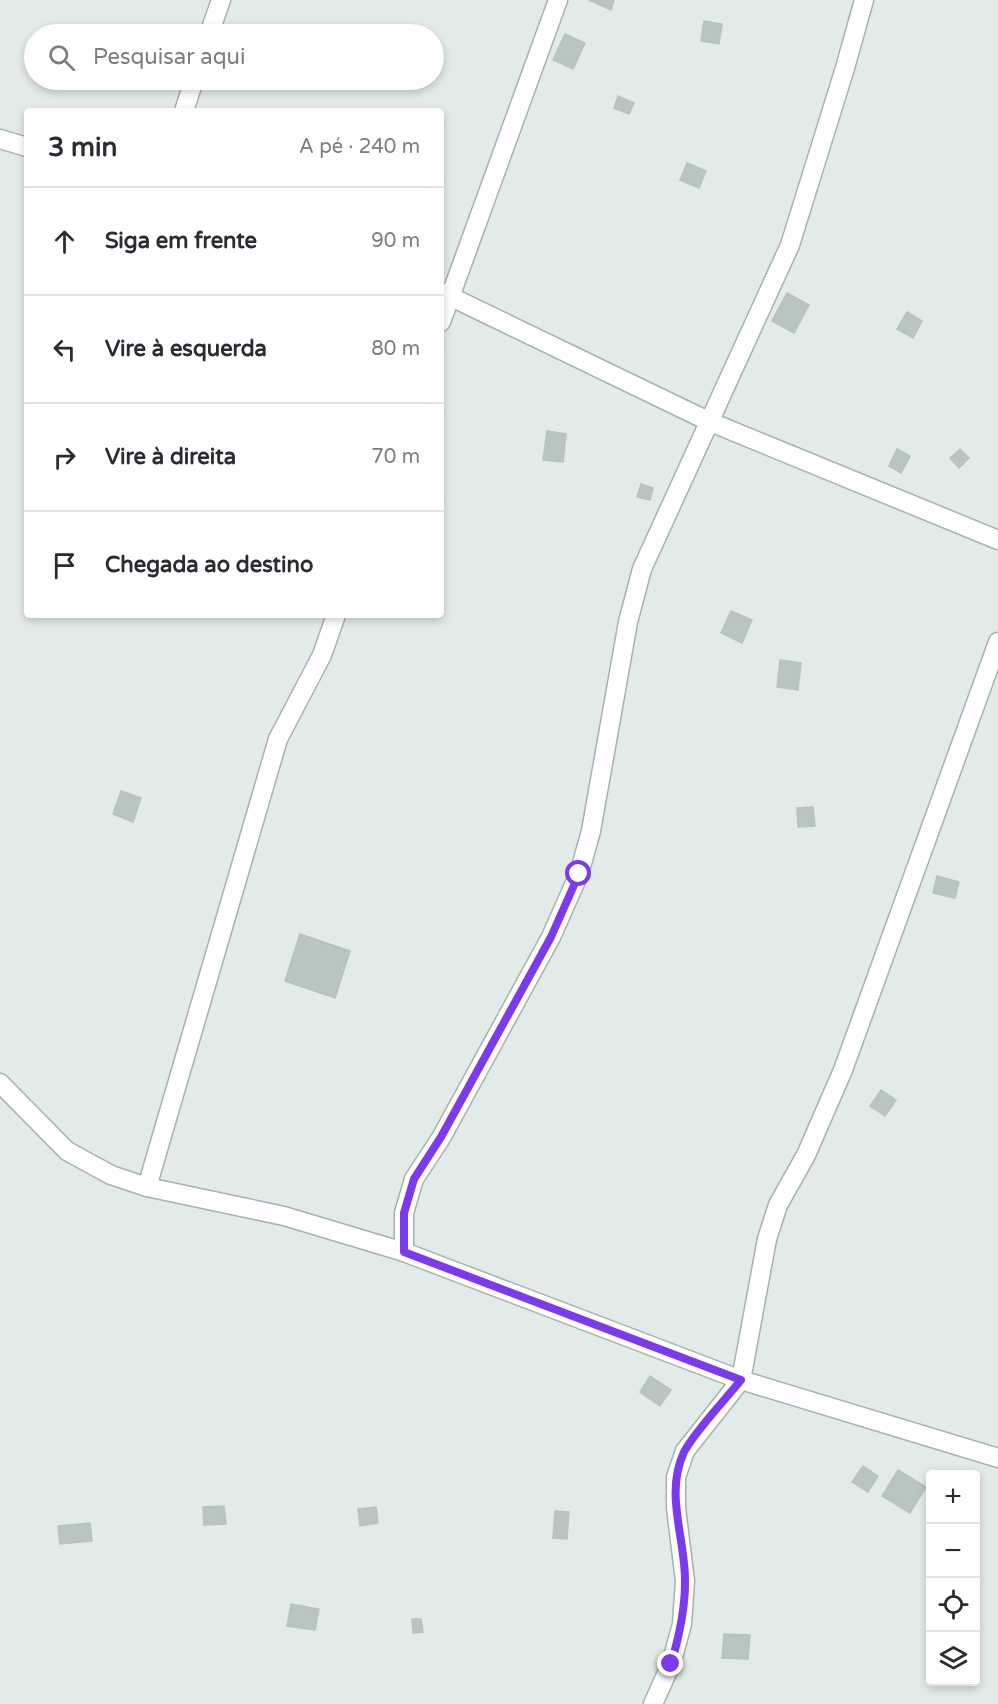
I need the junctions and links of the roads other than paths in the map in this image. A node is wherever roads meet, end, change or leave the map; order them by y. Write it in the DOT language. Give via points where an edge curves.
graph roads {
  1 [pos="221,0"];
  2 [pos="558,0"];
  3 [pos="864,0"];
  4 [pos="213,24"];
  5 [pos="191,90"];
  6 [pos="185,108"];
  7 [pos="0,139"];
  8 [pos="24,146"];
  9 [pos="446,294"];
  10 [pos="708,421"];
  11 [pos="998,540"];
  12 [pos="335,618"];
  13 [pos="998,642"];
  14 [pos="0,1083"];
  15 [pos="147,1187"];
  16 [pos="404,1252"];
  17 [pos="741,1380"];
  18 [pos="998,1458"];
  19 [pos="653,1704"];
  1 -- 4 [label="street"];
  2 -- 9 [label="street"];
  3 -- 10 [label="street" via="790,245"];
  5 -- 6 [label="street"];
  7 -- 8 [label="street"];
  9 -- 10 [label="street"];
  10 -- 11 [label="street"];
  10 -- 16 [label="street" via="642,568 628,622 591,831 579,874 546,947 414,1179 404,1213"];
  12 -- 15 [label="street" via="322,655 278,739"];
  13 -- 17 [label="street" via="843,1070 806,1155 778,1205 767,1239"];
  14 -- 15 [label="street" via="68,1151 111,1175"];
  15 -- 16 [label="street" via="284,1216"];
  16 -- 17 [label="street"];
  17 -- 18 [label="street"];
  17 -- 19 [label="street" via="685,1451 676,1477 686,1581 682,1624 671,1664"];
}
